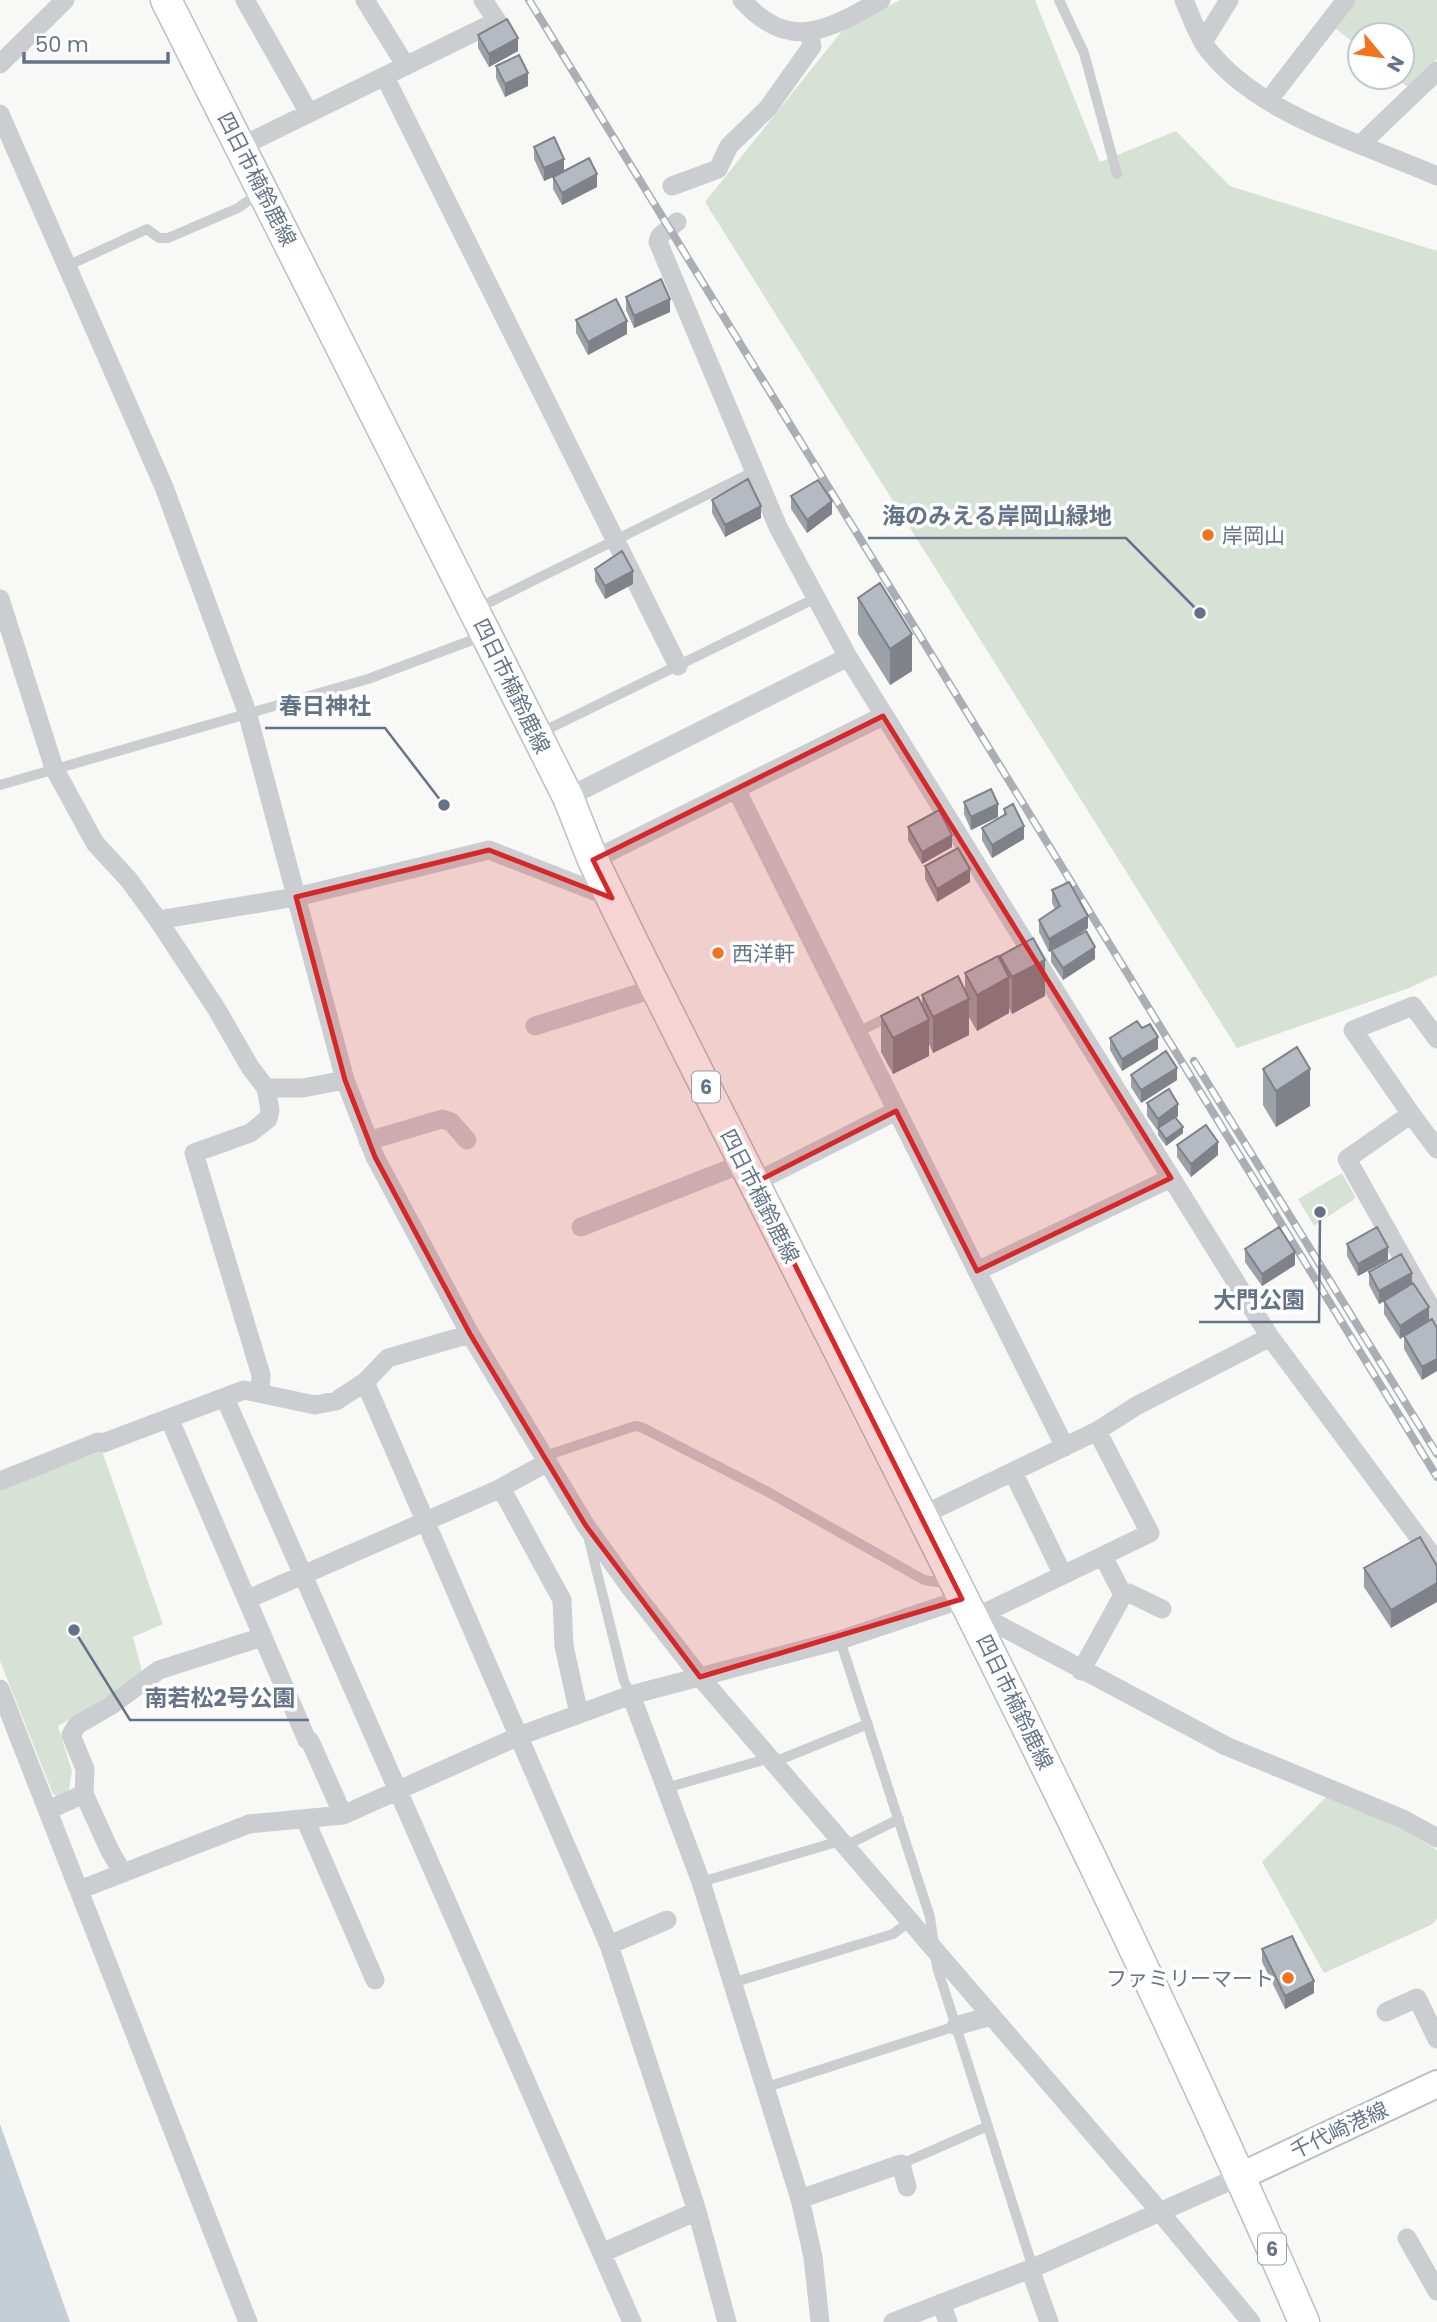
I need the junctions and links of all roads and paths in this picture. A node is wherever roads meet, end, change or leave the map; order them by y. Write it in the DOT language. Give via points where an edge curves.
graph roads {
  1 [pos="65,0"];
  2 [pos="166,0"];
  3 [pos="245,0"];
  4 [pos="365,0"];
  5 [pos="484,0"];
  6 [pos="742,0"];
  7 [pos="881,0"];
  8 [pos="1059,0"];
  9 [pos="1184,0"];
  10 [pos="1228,0"];
  11 [pos="1346,0"];
  12 [pos="809,32"];
  13 [pos="1203,42"];
  14 [pos="0,64"];
  15 [pos="406,66"];
  16 [pos="1437,71"];
  17 [pos="385,77"];
  18 [pos="1268,101"];
  19 [pos="309,113"];
  20 [pos="0,114"];
  21 [pos="1362,143"];
  22 [pos="240,146"];
  23 [pos="1117,174"];
  24 [pos="1437,176"];
  25 [pos="672,186"];
  26 [pos="263,191"];
  27 [pos="677,222"];
  28 [pos="67,266"];
  29 [pos="755,471"];
  30 [pos="615,541"];
  31 [pos="816,598"];
  32 [pos="0,599"];
  33 [pos="481,622"];
  34 [pos="848,657"];
  35 [pos="678,666"];
  36 [pos="247,712"];
  37 [pos="883,716"];
  38 [pos="536,734"];
  39 [pos="54,768"];
  40 [pos="0,785"];
  41 [pos="736,789"];
  42 [pos="568,797"];
  43 [pos="593,860"];
  44 [pos="296,897"];
  45 [pos="612,898"];
  46 [pos="158,920"];
  47 [pos="656,988"];
  48 [pos="906,1008"];
  49 [pos="535,1026"];
  50 [pos="858,1032"];
  51 [pos="1437,1039"];
  52 [pos="345,1080"];
  53 [pos="266,1088"];
  54 [pos="896,1111"];
  55 [pos="1411,1114"];
  56 [pos="467,1140"];
  57 [pos="368,1141"];
  58 [pos="1437,1149"];
  59 [pos="749,1173"];
  60 [pos="1171,1178"];
  61 [pos="582,1227"];
  62 [pos="977,1271"];
  63 [pos="1431,1291"];
  64 [pos="1437,1319"];
  65 [pos="470,1334"];
  66 [pos="1270,1338"];
  67 [pos="365,1382"];
  68 [pos="260,1393"];
  69 [pos="225,1398"];
  70 [pos="169,1418"];
  71 [pos="1097,1431"];
  72 [pos="1065,1447"];
  73 [pos="546,1459"];
  74 [pos="1013,1472"];
  75 [pos="0,1481"];
  76 [pos="501,1488"];
  77 [pos="920,1517"];
  78 [pos="427,1522"];
  79 [pos="586,1526"];
  80 [pos="1103,1556"];
  81 [pos="1437,1562"];
  82 [pos="1063,1575"];
  83 [pos="305,1576"];
  84 [pos="1123,1595"];
  85 [pos="248,1599"];
  86 [pos="968,1604"];
  87 [pos="1162,1609"];
  88 [pos="262,1637"];
  89 [pos="840,1640"];
  90 [pos="1081,1671"];
  91 [pos="700,1677"];
  92 [pos="0,1689"];
  93 [pos="631,1695"];
  94 [pos="579,1714"];
  95 [pos="868,1724"];
  96 [pos="519,1736"];
  97 [pos="772,1760"];
  98 [pos="666,1788"];
  99 [pos="400,1790"];
  100 [pos="84,1794"];
  101 [pos="48,1810"];
  102 [pos="343,1815"];
  103 [pos="305,1819"];
  104 [pos="899,1819"];
  105 [pos="1437,1838"];
  106 [pos="843,1843"];
  107 [pos="124,1873"];
  108 [pos="701,1882"];
  109 [pos="79,1890"];
  110 [pos="667,1920"];
  111 [pos="909,1922"];
  112 [pos="609,1945"];
  113 [pos="934,1952"];
  114 [pos="375,1980"];
  115 [pos="732,1983"];
  116 [pos="1386,2012"];
  117 [pos="991,2016"];
  118 [pos="956,2026"];
  119 [pos="1437,2039"];
  120 [pos="1437,2084"];
  121 [pos="766,2087"];
  122 [pos="988,2126"];
  123 [pos="901,2164"];
  124 [pos="1241,2176"];
  125 [pos="907,2188"];
  126 [pos="800,2199"];
  127 [pos="697,2211"];
  128 [pos="1159,2213"];
  129 [pos="1407,2238"];
  130 [pos="602,2253"];
  131 [pos="1031,2268"];
  132 [pos="1437,2291"];
  133 [pos="941,2303"];
  134 [pos="248,2322"];
  135 [pos="632,2322"];
  136 [pos="727,2322"];
  137 [pos="820,2322"];
  138 [pos="893,2322"];
  139 [pos="948,2322"];
  140 [pos="1049,2322"];
  141 [pos="1251,2322"];
  142 [pos="1304,2322"];
  1 -- 14 [label="street"];
  2 -- 22 [label="main road, 四日市楠鈴鹿線 / 6"];
  3 -- 19 [label="street"];
  4 -- 15 [label="street"];
  5 -- 15 [label="street" via="496,21"];
  6 -- 12 [label="street" via="759,19 781,31"];
  7 -- 12 [label="street" via="848,19"];
  8 -- 23 [label="lane" via="1084,52"];
  9 -- 13 [label="street"];
  10 -- 13 [label="street"];
  11 -- 18 [label="street"];
  12 -- 25 [label="street" via="812,46 768,108 729,146 718,169"];
  13 -- 18 [label="street" via="1238,80"];
  15 -- 17 [label="street"];
  16 -- 21 [label="street"];
  17 -- 19 [label="street"];
  17 -- 30 [label="street"];
  18 -- 21 [label="street"];
  19 -- 22 [label="street"];
  20 -- 28 [label="street"];
  21 -- 24 [label="street"];
  22 -- 26 [label="main road, 四日市楠鈴鹿線 / 6"];
  26 -- 28 [label="lane" via="239,208 168,238 159,238 147,229"];
  26 -- 33 [label="main road, 四日市楠鈴鹿線 / 6"];
  27 -- 29 [label="street" via="658,242"];
  28 -- 36 [label="street" via="164,487"];
  29 -- 30 [label="lane"];
  29 -- 31 [label="street" via="778,527"];
  30 -- 33 [label="lane"];
  30 -- 35 [label="street"];
  31 -- 34 [label="street"];
  31 -- 35 [label="lane"];
  32 -- 39 [label="street"];
  33 -- 36 [label="lane" via="368,679"];
  33 -- 38 [label="main road, 四日市楠鈴鹿線 / 6"];
  34 -- 37 [label="street"];
  34 -- 42 [label="street"];
  35 -- 38 [label="lane"];
  36 -- 39 [label="lane"];
  36 -- 44 [label="street"];
  37 -- 41 [label="street"];
  37 -- 60 [label="street" via="1020,950"];
  38 -- 42 [label="main road, 四日市楠鈴鹿線 / 6"];
  39 -- 40 [label="lane"];
  39 -- 46 [label="street" via="95,843"];
  41 -- 43 [label="street"];
  41 -- 50 [label="street"];
  42 -- 43 [label="main road, 四日市楠鈴鹿線 / 6"];
  43 -- 45 [label="main road, 四日市楠鈴鹿線 / 6"];
  44 -- 45 [label="street" via="489,850"];
  44 -- 46 [label="street"];
  44 -- 52 [label="street"];
  45 -- 47 [label="main road, 四日市楠鈴鹿線 / 6"];
  46 -- 53 [label="street"];
  47 -- 49 [label="street"];
  47 -- 59 [label="main road, 四日市楠鈴鹿線 / 6"];
  48 -- 50 [label="lane"];
  50 -- 54 [label="street"];
  51 -- 55 [label="street" via="1413,1006 1353,1030"];
  52 -- 53 [label="street" via="303,1088"];
  52 -- 57 [label="street"];
  53 -- 68 [label="street" via="268,1119 250,1133 194,1153 261,1375"];
  54 -- 59 [label="street"];
  54 -- 62 [label="street"];
  55 -- 58 [label="street"];
  55 -- 63 [label="street" via="1348,1158"];
  56 -- 57 [label="street" via="442,1119"];
  57 -- 65 [label="street"];
  59 -- 61 [label="street"];
  59 -- 77 [label="main road, 四日市楠鈴鹿線 / 6"];
  60 -- 62 [label="street"];
  60 -- 66 [label="street"];
  62 -- 72 [label="street"];
  63 -- 64 [label="street"];
  65 -- 67 [label="street" via="388,1358"];
  65 -- 73 [label="street"];
  66 -- 71 [label="street" via="1136,1406"];
  66 -- 81 [label="street"];
  67 -- 68 [label="street" via="336,1401 315,1405"];
  67 -- 78 [label="street"];
  68 -- 69 [label="street" via="244,1390"];
  69 -- 70 [label="street"];
  69 -- 83 [label="street"];
  70 -- 75 [label="street"];
  70 -- 85 [label="street"];
  71 -- 72 [label="street"];
  71 -- 80 [label="street" via="1150,1533"];
  72 -- 74 [label="street"];
  73 -- 76 [label="street"];
  73 -- 79 [label="street"];
  73 -- 86 [label="lane" via="641,1427"];
  74 -- 77 [label="street"];
  74 -- 82 [label="street"];
  76 -- 78 [label="street"];
  76 -- 94 [label="street" via="562,1600 564,1646"];
  77 -- 86 [label="main road, 四日市楠鈴鹿線 / 6"];
  78 -- 83 [label="street"];
  78 -- 96 [label="street"];
  79 -- 91 [label="street"];
  79 -- 93 [label="lane"];
  80 -- 82 [label="street"];
  80 -- 84 [label="street"];
  82 -- 86 [label="street"];
  83 -- 85 [label="street"];
  83 -- 99 [label="street"];
  84 -- 87 [label="street" via="1129,1593"];
  84 -- 90 [label="street"];
  85 -- 88 [label="street"];
  86 -- 89 [label="street"];
  86 -- 90 [label="street"];
  86 -- 124 [label="main road, 四日市楠鈴鹿線 / 6"];
  88 -- 100 [label="street" via="159,1671 77,1725 71,1735 85,1769"];
  88 -- 102 [label="street"];
  89 -- 91 [label="street"];
  89 -- 95 [label="lane"];
  90 -- 105 [label="street" via="1226,1746 1403,1819"];
  91 -- 93 [label="street"];
  91 -- 97 [label="street"];
  92 -- 101 [label="street"];
  93 -- 94 [label="street"];
  93 -- 98 [label="street"];
  94 -- 96 [label="street"];
  95 -- 97 [label="lane"];
  95 -- 104 [label="lane"];
  96 -- 99 [label="street"];
  96 -- 112 [label="street"];
  97 -- 98 [label="lane"];
  97 -- 106 [label="street"];
  98 -- 108 [label="street"];
  99 -- 102 [label="street"];
  99 -- 130 [label="street"];
  100 -- 101 [label="street"];
  100 -- 107 [label="street"];
  101 -- 109 [label="street"];
  102 -- 103 [label="street"];
  103 -- 107 [label="street" via="249,1824"];
  103 -- 114 [label="street"];
  104 -- 106 [label="lane"];
  104 -- 113 [label="lane" via="930,1917"];
  106 -- 108 [label="lane"];
  106 -- 111 [label="street"];
  107 -- 109 [label="street"];
  108 -- 115 [label="street"];
  109 -- 134 [label="street"];
  110 -- 112 [label="street"];
  111 -- 113 [label="street"];
  111 -- 115 [label="lane" via="893,1934"];
  112 -- 127 [label="street"];
  113 -- 117 [label="street"];
  113 -- 118 [label="lane"];
  115 -- 121 [label="street"];
  116 -- 119 [label="street" via="1417,1998"];
  117 -- 118 [label="street"];
  117 -- 128 [label="street"];
  118 -- 121 [label="lane"];
  118 -- 122 [label="lane"];
  120 -- 124 [label="main road, 千代崎港線"];
  121 -- 126 [label="street"];
  122 -- 123 [label="lane"];
  122 -- 131 [label="lane"];
  123 -- 125 [label="street"];
  123 -- 126 [label="street"];
  124 -- 128 [label="street"];
  124 -- 142 [label="main road, 四日市楠鈴鹿線 / 6"];
  126 -- 137 [label="street" via="813,2257"];
  127 -- 130 [label="street"];
  127 -- 136 [label="street"];
  128 -- 131 [label="street"];
  128 -- 141 [label="street"];
  129 -- 132 [label="street"];
  130 -- 135 [label="street"];
  131 -- 133 [label="street"];
  131 -- 140 [label="street"];
  133 -- 138 [label="street"];
  133 -- 139 [label="street"];
}
